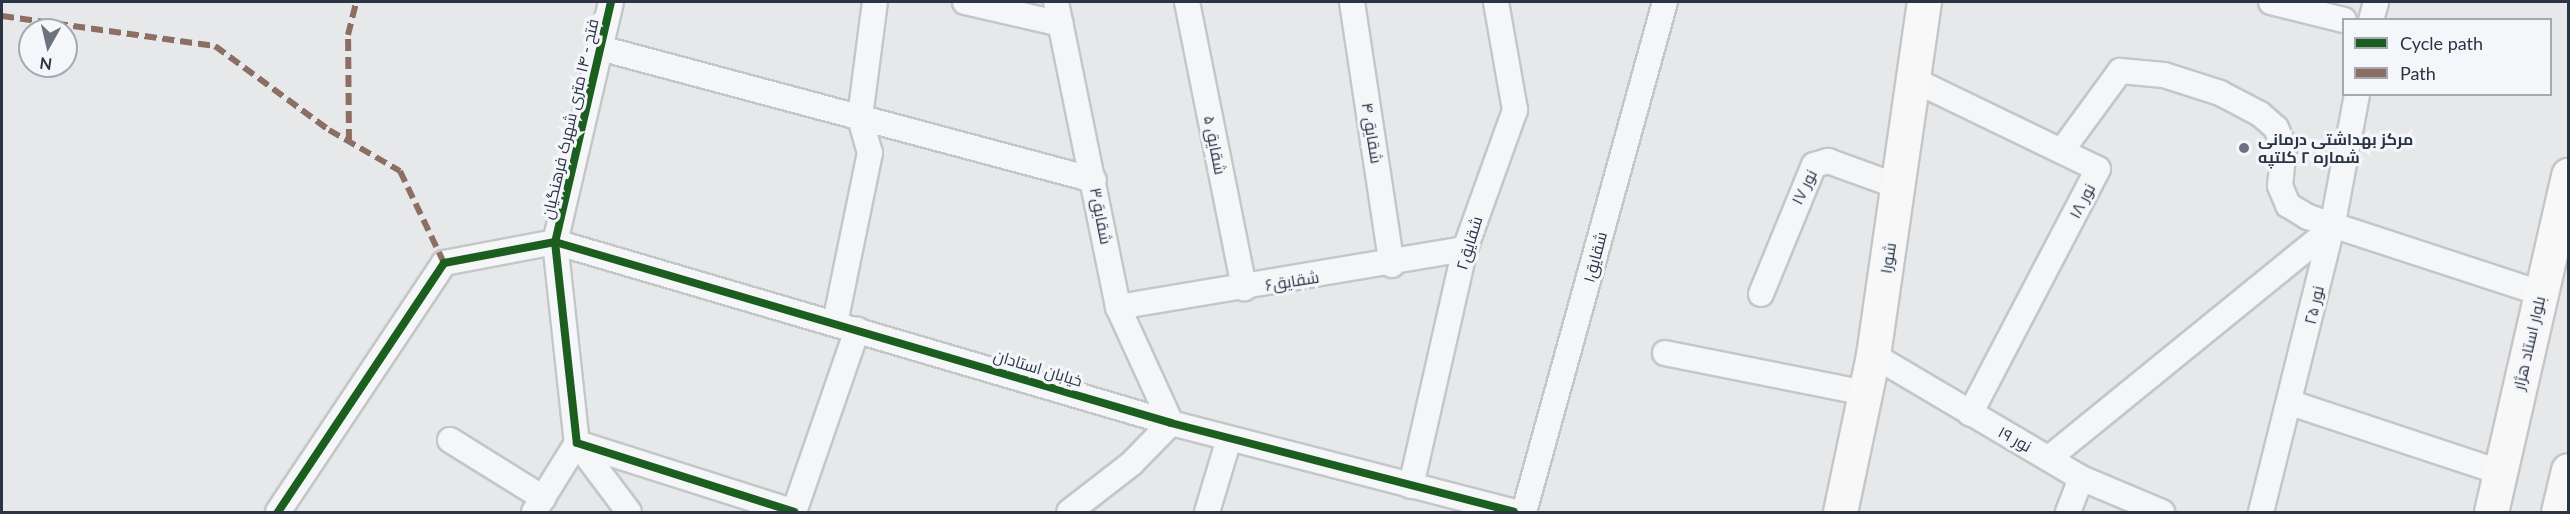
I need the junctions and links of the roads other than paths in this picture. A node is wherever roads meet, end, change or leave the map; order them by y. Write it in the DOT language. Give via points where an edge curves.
graph roads {
  1 [pos="610,2"];
  2 [pos="875,2"];
  3 [pos="965,2"];
  4 [pos="1187,2"];
  5 [pos="1352,2"];
  6 [pos="1496,2"];
  7 [pos="1665,2"];
  8 [pos="1924,2"];
  9 [pos="2271,2"];
  10 [pos="2376,2"];
  11 [pos="1058,13"];
  12 [pos="2372,18"];
  13 [pos="2342,20"];
  14 [pos="600,48"];
  15 [pos="1914,80"];
  16 [pos="2357,96"];
  17 [pos="860,117"];
  18 [pos="2063,149"];
  19 [pos="2568,175"];
  20 [pos="1094,180"];
  21 [pos="1900,187"];
  22 [pos="2332,228"];
  23 [pos="555,242"];
  24 [pos="1465,249"];
  25 [pos="1392,264"];
  26 [pos="1244,288"];
  27 [pos="2541,293"];
  28 [pos="1761,294"];
  29 [pos="1118,307"];
  30 [pos="846,326"];
  31 [pos="1665,353"];
  32 [pos="1873,355"];
  33 [pos="1865,393"];
  34 [pos="2291,403"];
  35 [pos="1970,414"];
  36 [pos="1171,423"];
  37 [pos="1229,439"];
  38 [pos="450,440"];
  39 [pos="576,443"];
  40 [pos="2049,458"];
  41 [pos="2568,470"];
  42 [pos="2500,472"];
  43 [pos="2081,478"];
  44 [pos="1411,486"];
  45 [pos="539,505"];
  46 [pos="284,510"];
  47 [pos="794,512"];
  48 [pos="629,513"];
  49 [pos="1069,513"];
  50 [pos="1207,513"];
  51 [pos="1514,513"];
  52 [pos="1524,513"];
  53 [pos="1840,513"];
  54 [pos="2068,513"];
  55 [pos="2162,513"];
  56 [pos="2261,513"];
  57 [pos="2491,513"];
  58 [pos="2558,513"];
  1 -- 14 [label="street, فتح - ۱۴ متری شهرک فرهنگیان"];
  2 -- 17 [label="street"];
  3 -- 11 [label="street"];
  4 -- 26 [label="street, شقایق ۵"];
  5 -- 25 [label="street, شقایق ۴"];
  6 -- 24 [label="street, شقایق۲" via="1515,110"];
  7 -- 52 [label="street, شقایق۱"];
  8 -- 15 [label="street, شورا"];
  9 -- 13 [label="street"];
  10 -- 12 [label="street"];
  11 -- 20 [label="street, شقایق۳"];
  14 -- 17 [label="street"];
  14 -- 23 [label="street, فتح - ۱۴ متری شهرک فرهنگیان"];
  15 -- 18 [label="street, نور ۱۸"];
  15 -- 21 [label="street, شورا"];
  16 -- 22 [label="street, نور ۲۵"];
  17 -- 20 [label="street"];
  17 -- 30 [label="street" via="870,153"];
  18 -- 22 [label="street" via="2120,71 2164,75 2260,114 2284,146 2280,186 2288,205"];
  18 -- 35 [label="street, نور ۱۸" via="2098,169"];
  19 -- 27 [label="street, بلوار استاد هژار"];
  20 -- 29 [label="street, شقایق۳"];
  21 -- 28 [label="street, نور ۱۷" via="1828,161 1814,165"];
  21 -- 32 [label="street, شورا"];
  22 -- 27 [label="street"];
  22 -- 34 [label="street, نور ۲۵"];
  22 -- 40 [label="street"];
  23 -- 30 [label="street, خیابان استادان"];
  23 -- 39 [label="street, فتح - ۱۴ متری شهرک فرهنگیان"];
  23 -- 46 [label="street" via="444,263"];
  24 -- 25 [label="street, شقایق۶"];
  24 -- 44 [label="street, شقایق۲"];
  25 -- 26 [label="street, شقایق۶"];
  26 -- 29 [label="street, شقایق۶"];
  27 -- 42 [label="street, بلوار استاد هژار"];
  29 -- 36 [label="street, شقایق۳"];
  30 -- 36 [label="street, خیابان استادان"];
  30 -- 47 [label="street"];
  31 -- 33 [label="street"];
  32 -- 33 [label="street, شورا"];
  32 -- 35 [label="street, نور ۱۹"];
  33 -- 53 [label="street, شورا"];
  34 -- 42 [label="street"];
  34 -- 56 [label="street, نور ۲۵"];
  35 -- 40 [label="street, نور ۱۹"];
  36 -- 37 [label="street, خیابان استادان"];
  36 -- 49 [label="street" via="1131,464"];
  37 -- 44 [label="street, خیابان استادان"];
  37 -- 50 [label="street"];
  38 -- 45 [label="street"];
  39 -- 45 [label="street"];
  39 -- 47 [label="street"];
  39 -- 48 [label="street"];
  40 -- 43 [label="street, نور ۱۹"];
  41 -- 58 [label="street"];
  42 -- 57 [label="street, بلوار استاد هژار"];
  43 -- 54 [label="street"];
  43 -- 55 [label="street, نور ۱۹"];
  44 -- 51 [label="street, خیابان استادان"];
}
